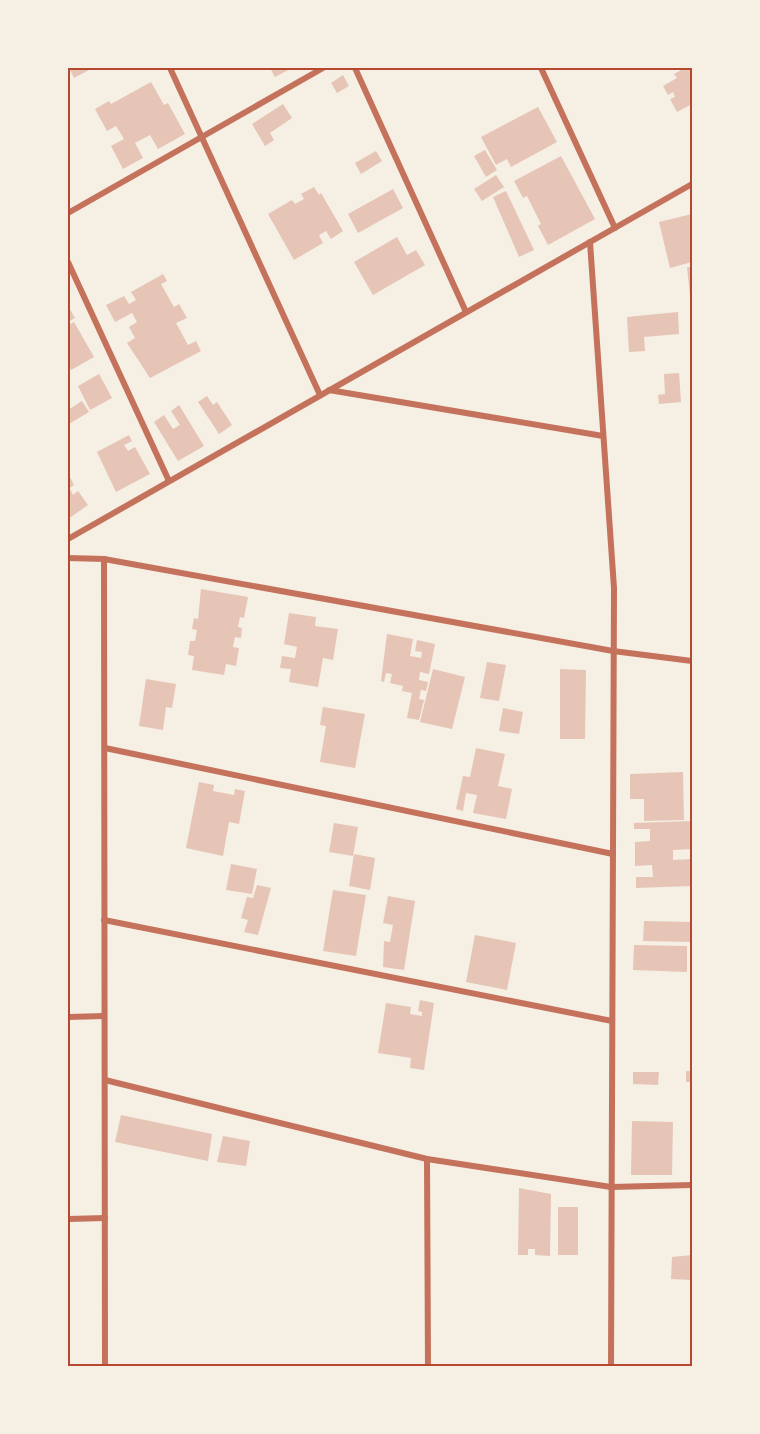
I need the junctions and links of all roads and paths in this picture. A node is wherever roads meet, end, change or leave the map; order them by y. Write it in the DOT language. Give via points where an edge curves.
graph roads {
  1 [pos="170,68"];
  2 [pos="323,68"];
  3 [pos="355,68"];
  4 [pos="541,68"];
  5 [pos="201,136"];
  6 [pos="693,184"];
  7 [pos="68,213"];
  8 [pos="615,228"];
  9 [pos="590,242"];
  10 [pos="68,262"];
  11 [pos="466,312"];
  12 [pos="329,390"];
  13 [pos="320,395"];
  14 [pos="603,436"];
  15 [pos="169,481"];
  16 [pos="68,538"];
  17 [pos="68,558"];
  18 [pos="104,559"];
  19 [pos="614,651"];
  20 [pos="693,661"];
  21 [pos="105,748"];
  22 [pos="613,854"];
  23 [pos="104,920"];
  24 [pos="104,1016"];
  25 [pos="68,1017"];
  26 [pos="612,1021"];
  27 [pos="105,1080"];
  28 [pos="427,1159"];
  29 [pos="693,1185"];
  30 [pos="611,1187"];
  31 [pos="105,1218"];
  32 [pos="68,1219"];
  33 [pos="105,1366"];
  34 [pos="428,1366"];
  35 [pos="611,1366"];
  1 -- 5 [label="street"];
  2 -- 5 [label="street"];
  3 -- 11 [label="street"];
  4 -- 8 [label="street"];
  5 -- 7 [label="street"];
  5 -- 13 [label="street"];
  6 -- 8 [label="street"];
  8 -- 9 [label="street"];
  9 -- 11 [label="street"];
  9 -- 14 [label="street"];
  10 -- 15 [label="street"];
  11 -- 12 [label="street"];
  12 -- 13 [label="street"];
  12 -- 14 [label="street"];
  13 -- 15 [label="street"];
  14 -- 19 [label="street" via="614,588"];
  15 -- 16 [label="street"];
  17 -- 18 [label="street"];
  18 -- 19 [label="street"];
  18 -- 21 [label="street"];
  19 -- 20 [label="street"];
  19 -- 22 [label="street"];
  21 -- 22 [label="street"];
  21 -- 23 [label="street"];
  22 -- 26 [label="street"];
  23 -- 24 [label="street"];
  23 -- 26 [label="street"];
  24 -- 25 [label="street"];
  24 -- 27 [label="street"];
  26 -- 30 [label="street"];
  27 -- 28 [label="street"];
  27 -- 31 [label="street"];
  28 -- 30 [label="street"];
  28 -- 34 [label="street"];
  29 -- 30 [label="street"];
  30 -- 35 [label="street"];
  31 -- 32 [label="street"];
  31 -- 33 [label="street"];
}
